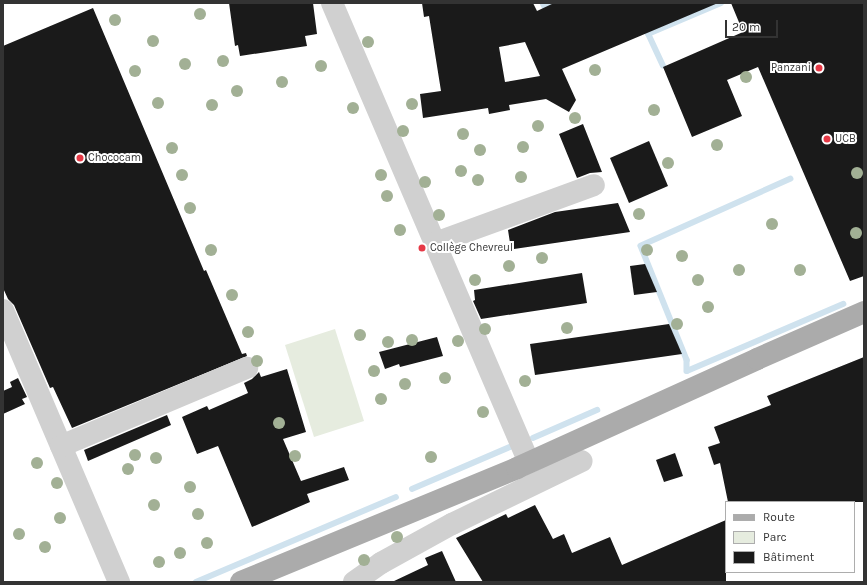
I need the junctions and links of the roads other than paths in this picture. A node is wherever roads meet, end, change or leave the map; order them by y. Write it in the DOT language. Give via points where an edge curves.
graph roads {
  1 [pos="332,3"];
  2 [pos="594,185"];
  3 [pos="435,244"];
  4 [pos="3,310"];
  5 [pos="864,312"];
  6 [pos="247,368"];
  7 [pos="61,446"];
  8 [pos="582,461"];
  9 [pos="529,462"];
  10 [pos="119,582"];
  11 [pos="241,582"];
  12 [pos="354,582"];
  1 -- 3 [label="lane"];
  2 -- 3 [label="lane"];
  3 -- 9 [label="lane"];
  4 -- 7 [label="lane"];
  5 -- 9 [label="main road"];
  6 -- 7 [label="lane"];
  7 -- 10 [label="lane"];
  8 -- 12 [label="lane" via="452,524 381,563"];
  9 -- 11 [label="main road"];
}
